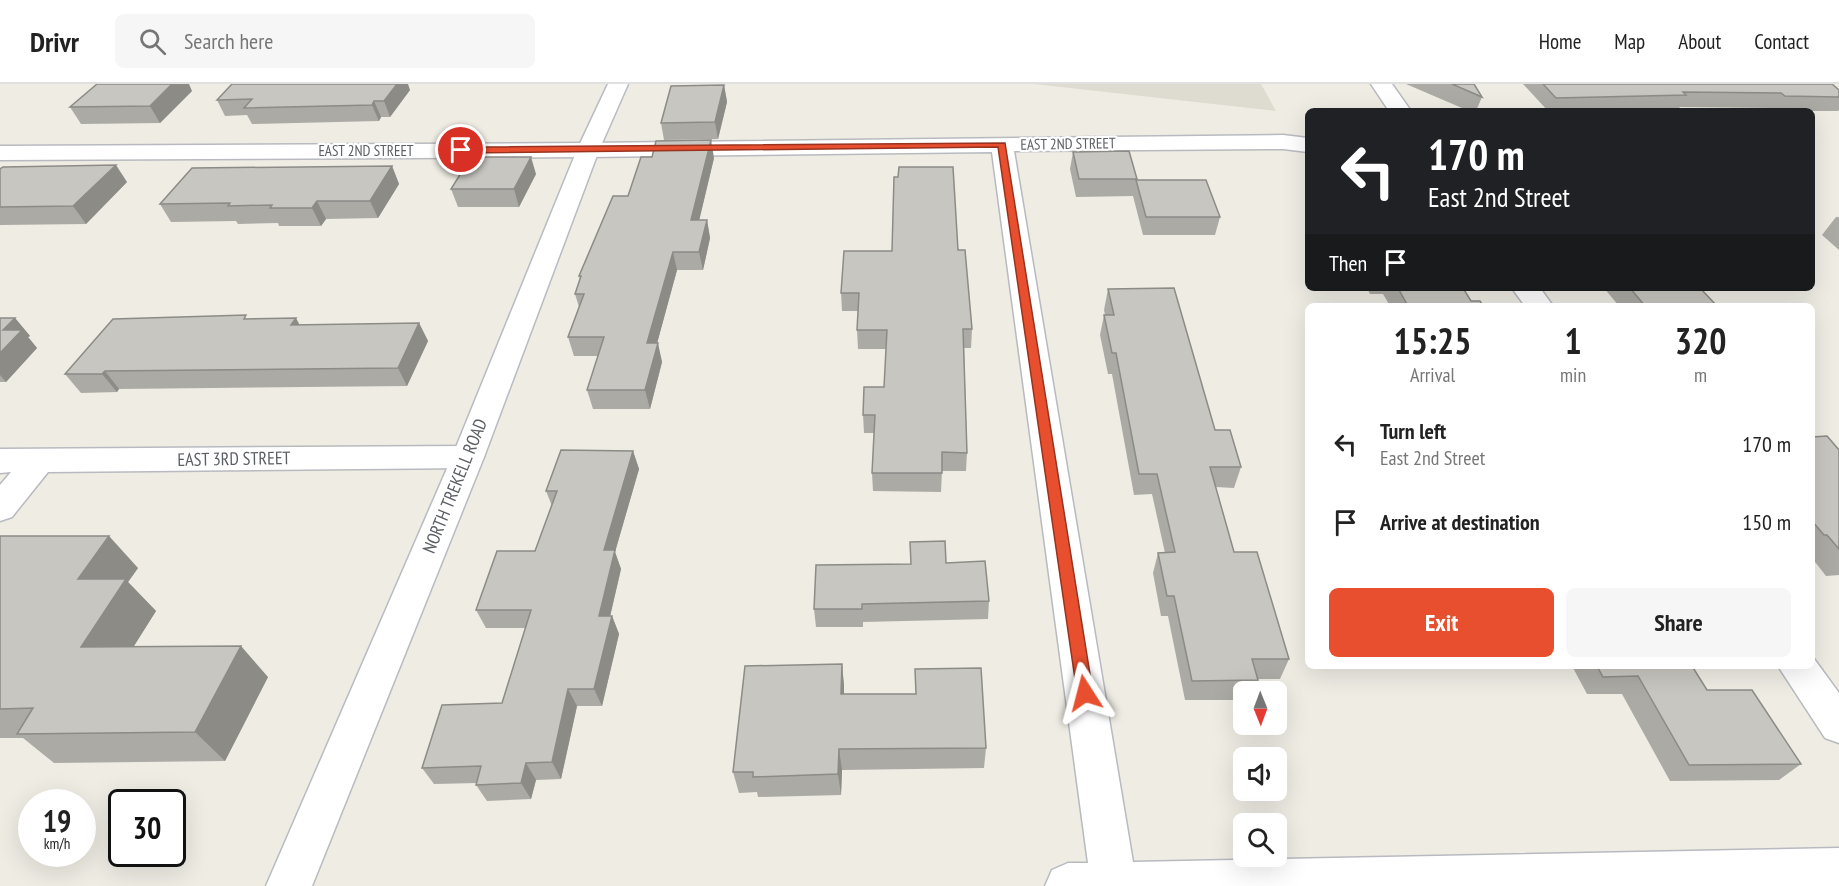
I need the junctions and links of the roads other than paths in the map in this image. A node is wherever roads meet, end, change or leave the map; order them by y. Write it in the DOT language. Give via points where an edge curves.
graph roads {
  1 [pos="618,84"];
  2 [pos="1381,84"];
  3 [pos="1398,108"];
  4 [pos="1002,145"];
  5 [pos="1305,145"];
  6 [pos="588,150"];
  7 [pos="0,153"];
  8 [pos="468,457"];
  9 [pos="0,461"];
  10 [pos="39,461"];
  11 [pos="0,508"];
  12 [pos="1799,669"];
  13 [pos="1839,725"];
  14 [pos="1839,870"];
  15 [pos="289,886"];
  16 [pos="1068,886"];
  17 [pos="1114,886"];
  1 -- 6 [label="street, NORTH TREKELL ROAD"];
  2 -- 3 [label="street"];
  4 -- 5 [label="street, EAST 2ND STREET"];
  4 -- 6 [label="street, EAST 2ND STREET"];
  4 -- 17 [label="street"];
  6 -- 7 [label="street, EAST 2ND STREET"];
  6 -- 8 [label="street, NORTH TREKELL ROAD"];
  8 -- 10 [label="street, EAST 3RD STREET"];
  8 -- 15 [label="street, NORTH TREKELL ROAD"];
  9 -- 10 [label="street, EAST 3RD STREET"];
  10 -- 11 [label="street"];
  12 -- 13 [label="street"];
  14 -- 17 [label="street"];
  16 -- 17 [label="street"];
}
